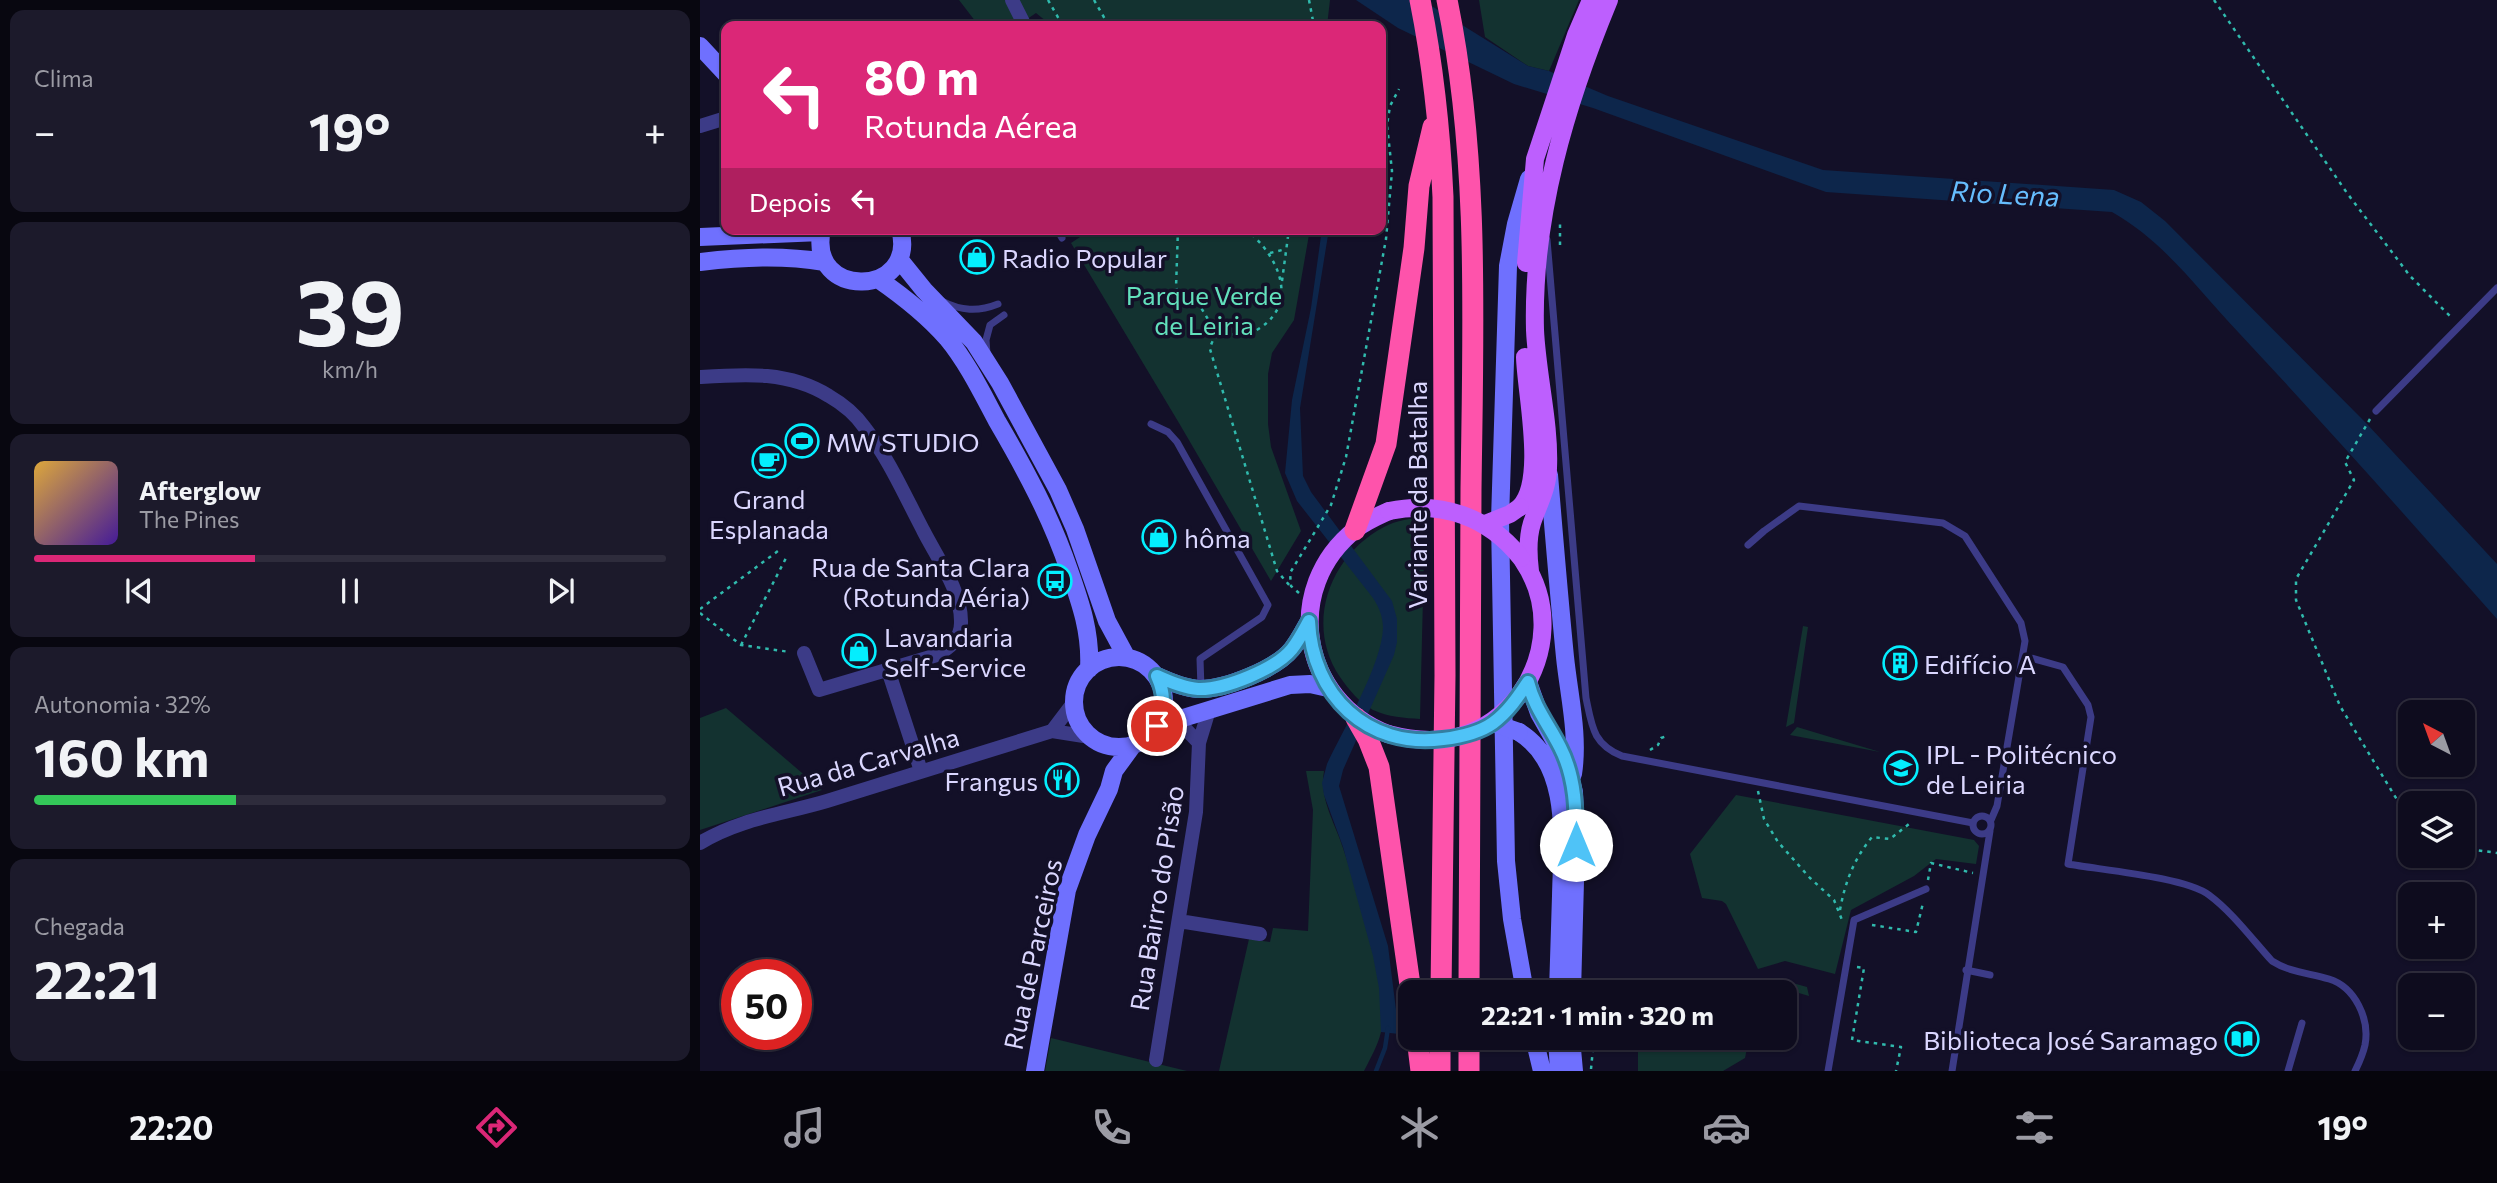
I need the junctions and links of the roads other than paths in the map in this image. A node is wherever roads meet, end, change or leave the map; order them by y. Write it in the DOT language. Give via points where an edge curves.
graph roads {
  1 [pos="1012,0"];
  2 [pos="1420,0"];
  3 [pos="1591,0"];
  4 [pos="1609,0"];
  5 [pos="1450,7"];
  6 [pos="1022,21"];
  7 [pos="1585,36"];
  8 [pos="700,46"];
  9 [pos="721,69"];
  10 [pos="1436,114"];
  11 [pos="721,120"];
  12 [pos="700,126"];
  13 [pos="1535,159"];
  14 [pos="1544,211"];
  15 [pos="740,235"];
  16 [pos="821,235"];
  17 [pos="901,235"];
  18 [pos="1060,235"];
  19 [pos="700,237"];
  20 [pos="1062,238"];
  21 [pos="899,258"];
  22 [pos="700,262"];
  23 [pos="825,262"];
  24 [pos="878,279"];
  25 [pos="2497,288"];
  26 [pos="924,289"];
  27 [pos="998,304"];
  28 [pos="1004,315"];
  29 [pos="988,362"];
  30 [pos="700,377"];
  31 [pos="2376,411"];
  32 [pos="1151,424"];
  33 [pos="1548,468"];
  34 [pos="1485,524"];
  35 [pos="1355,530"];
  36 [pos="1748,545"];
  37 [pos="1526,564"];
  38 [pos="1310,612"];
  39 [pos="804,653"];
  40 [pos="2024,656"];
  41 [pos="1128,657"];
  42 [pos="1089,669"];
  43 [pos="888,670"];
  44 [pos="1157,676"];
  45 [pos="1328,688"];
  46 [pos="1524,688"];
  47 [pos="1201,689"];
  48 [pos="1074,702"];
  49 [pos="1209,710"];
  50 [pos="1356,719"];
  51 [pos="1177,720"];
  52 [pos="1493,723"];
  53 [pos="1157,726"];
  54 [pos="1052,731"];
  55 [pos="1096,740"];
  56 [pos="1199,743"];
  57 [pos="1133,745"];
  58 [pos="921,771"];
  59 [pos="1114,771"];
  60 [pos="1572,778"];
  61 [pos="1991,820"];
  62 [pos="1973,823"];
  63 [pos="1990,831"];
  64 [pos="700,843"];
  65 [pos="1926,889"];
  66 [pos="1179,921"];
  67 [pos="1260,934"];
  68 [pos="1966,970"];
  69 [pos="1990,975"];
  70 [pos="1409,980"];
  71 [pos="1441,980"];
  72 [pos="1469,980"];
  73 [pos="1523,980"];
  74 [pos="1558,980"];
  75 [pos="1572,980"];
  76 [pos="2302,1023"];
  77 [pos="1418,1050"];
  78 [pos="1440,1050"];
  79 [pos="1469,1050"];
  80 [pos="1537,1050"];
  81 [pos="1558,1050"];
  82 [pos="1572,1050"];
  83 [pos="1156,1060"];
  84 [pos="1035,1071"];
  85 [pos="1421,1071"];
  86 [pos="1440,1071"];
  87 [pos="1469,1071"];
  88 [pos="1542,1071"];
  89 [pos="1559,1071"];
  90 [pos="1574,1071"];
  91 [pos="1828,1071"];
  92 [pos="1952,1071"];
  93 [pos="2288,1071"];
  94 [pos="2356,1071"];
  1 -- 6 [label="street"];
  2 -- 10 [label="highway, Variante da Batalha"];
  3 -- 7 [label="main road"];
  4 -- 7 [label="main road"];
  5 -- 72 [label="highway, Variante da Batalha" via="1466,140 1473,289"];
  7 -- 13 [label="main road" via="1546,122"];
  7 -- 14 [label="main road"];
  8 -- 9 [label="main road"];
  10 -- 35 [label="highway" via="1419,186 1415,248 1386,444"];
  10 -- 71 [label="highway, Variante da Batalha" via="1444,286"];
  11 -- 12 [label="street"];
  13 -- 34 [label="main road, bridge" via="1524,298 1533,477 1520,507"];
  13 -- 73 [label="main road" via="1508,266 1500,520 1506,861"];
  14 -- 33 [label="main road" via="1535,330"];
  14 -- 62 [label="lane" via="1586,698 1598,739 1622,756"];
  15 -- 19 [label="main road"];
  16 -- 23 [label="main road"];
  17 -- 21 [label="main road"];
  18 -- 20 [label="lane"];
  21 -- 24 [label="main road"];
  21 -- 26 [label="main road"];
  22 -- 23 [label="main road" via="754,256"];
  23 -- 24 [label="main road" via="843,279 866,283"];
  24 -- 42 [label="main road" via="914,304 949,341 1035,488 1086,617"];
  25 -- 31 [label="lane"];
  26 -- 27 [label="lane" via="967,311"];
  26 -- 29 [label="main road"];
  28 -- 29 [label="lane" via="987,331"];
  29 -- 41 [label="main road" via="1058,491 1107,621"];
  30 -- 43 [label="street" via="766,375 813,386 848,410 876,443 955,593 962,625 949,648"];
  32 -- 47 [label="lane" via="1168,432 1177,443 1268,605 1262,617 1200,659"];
  33 -- 37 [label="main road"];
  33 -- 60 [label="main road" via="1574,728"];
  34 -- 35 [label="main road, bridge" via="1465,515 1419,507 1389,511"];
  34 -- 37 [label="main road, bridge"];
  35 -- 38 [label="main road" via="1327,564"];
  36 -- 40 [label="lane" via="1799,506 1943,523 1965,536 2021,623"];
  37 -- 46 [label="main road" via="1538,588 1543,628 1539,657"];
  38 -- 45 [label="main road" via="1315,659"];
  38 -- 47 [label="main road" via="1292,649 1280,660 1234,681"];
  39 -- 43 [label="street" via="819,690"];
  40 -- 61 [label="lane"];
  40 -- 94 [label="lane" via="2063,667 2091,717 2068,864 2200,889 2272,961 2342,985 2353,996 2365,1022 2365,1046"];
  41 -- 42 [label="main road" via="1103,660"];
  41 -- 44 [label="main road"];
  42 -- 48 [label="main road" via="1077,686"];
  43 -- 58 [label="street"];
  44 -- 47 [label="main road"];
  44 -- 53 [label="main road" via="1164,701"];
  45 -- 49 [label="main road" via="1290,685"];
  45 -- 50 [label="main road"];
  46 -- 52 [label="main road, bridge"];
  46 -- 60 [label="main road" via="1560,747"];
  48 -- 54 [label="street"];
  48 -- 55 [label="main road" via="1081,726"];
  49 -- 51 [label="main road"];
  49 -- 56 [label="street, Rua Bairro do Pisão"];
  50 -- 52 [label="main road, bridge" via="1406,739 1434,740 1465,735"];
  50 -- 70 [label="highway" via="1379,767"];
  51 -- 53 [label="main road"];
  51 -- 56 [label="street"];
  52 -- 74 [label="main road, bridge" via="1529,738 1550,768 1559,797"];
  53 -- 57 [label="main road"];
  54 -- 55 [label="street, Rua da Carvalha"];
  54 -- 58 [label="street, Rua da Carvalha"];
  55 -- 57 [label="main road" via="1111,746"];
  55 -- 59 [label="main road"];
  56 -- 66 [label="street, Rua Bairro do Pisão" via="1196,812"];
  57 -- 59 [label="main road, Rua de Parceiros"];
  58 -- 64 [label="street, Rua da Carvalha" via="721,830"];
  59 -- 84 [label="main road, Rua de Parceiros" via="1067,890"];
  60 -- 75 [label="main road" via="1576,821"];
  61 -- 62 [label="lane" via="1982,816"];
  61 -- 63 [label="lane"];
  62 -- 63 [label="lane" via="1979,834"];
  63 -- 68 [label="lane"];
  65 -- 91 [label="lane" via="1854,920"];
  66 -- 67 [label="street"];
  66 -- 83 [label="street, Rua Bairro do Pisão"];
  68 -- 69 [label="lane"];
  68 -- 92 [label="lane"];
  76 -- 93 [label="lane"];
  77 -- 85 [label="highway"];
  78 -- 86 [label="highway"];
  79 -- 87 [label="highway"];
  80 -- 88 [label="main road"];
  81 -- 89 [label="main road"];
  82 -- 90 [label="main road"];
}
